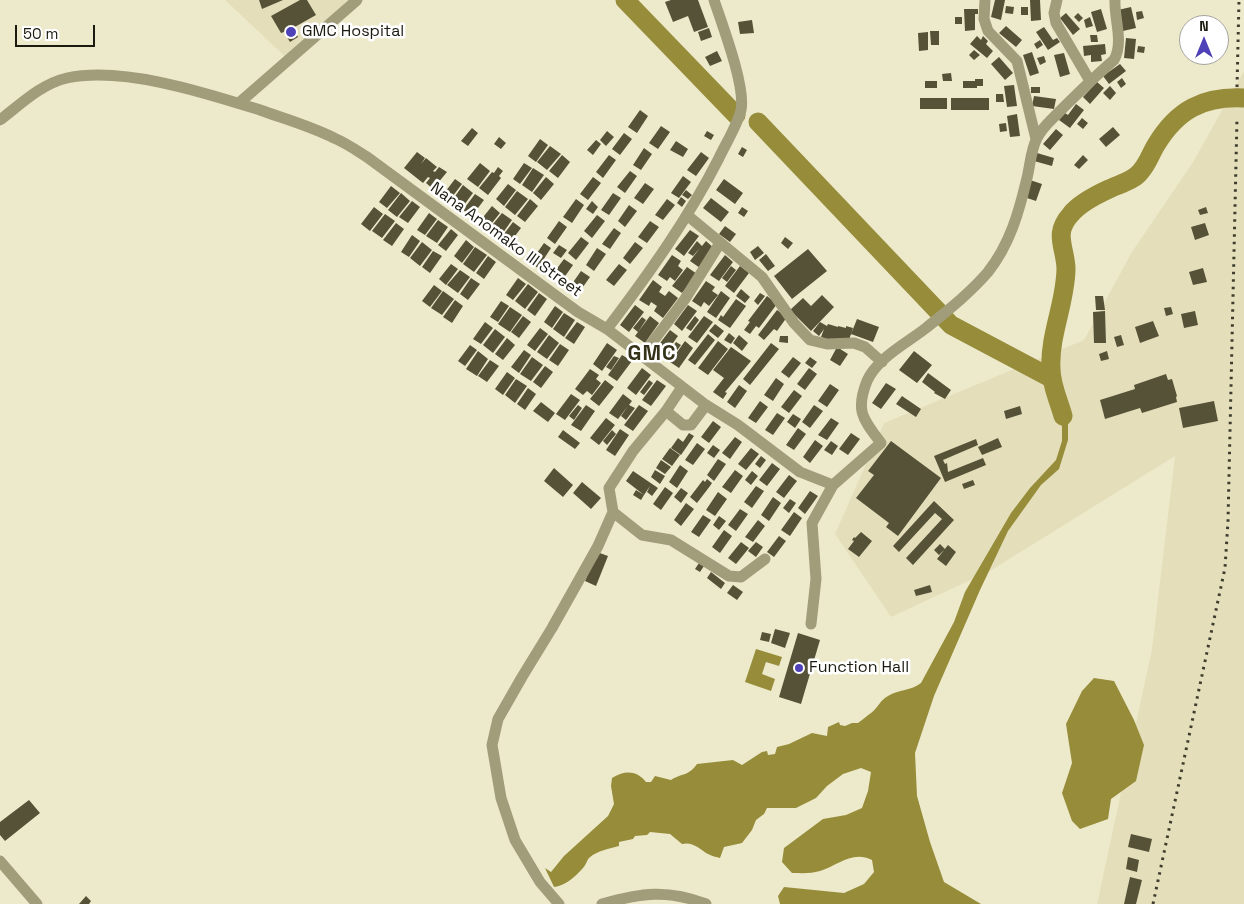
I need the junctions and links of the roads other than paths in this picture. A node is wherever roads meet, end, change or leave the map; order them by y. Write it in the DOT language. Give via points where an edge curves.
graph roads {
  1 [pos="357,0"];
  2 [pos="714,0"];
  3 [pos="985,0"];
  4 [pos="1057,0"];
  5 [pos="1115,0"];
  6 [pos="1090,81"];
  7 [pos="239,103"];
  8 [pos="0,120"];
  9 [pos="1036,139"];
  10 [pos="688,215"];
  11 [pos="720,243"];
  12 [pos="607,329"];
  13 [pos="642,356"];
  14 [pos="882,362"];
  15 [pos="682,387"];
  16 [pos="706,405"];
  17 [pos="666,411"];
  18 [pos="833,485"];
  19 [pos="613,512"];
  20 [pos="765,558"];
  21 [pos="812,624"];
  22 [pos="0,861"];
  23 [pos="37,904"];
  24 [pos="559,904"];
  25 [pos="602,904"];
  26 [pos="706,904"];
  1 -- 7 [label="street"];
  2 -- 10 [label="street" via="740,90 741,110"];
  3 -- 9 [label="street" via="984,19 988,31 1018,61"];
  4 -- 6 [label="street" via="1056,23"];
  5 -- 6 [label="street" via="1118,52 1114,60"];
  6 -- 9 [label="street"];
  7 -- 8 [label="street, Nana Anomako III Street" via="152,81 94,75 65,78 52,84"];
  7 -- 12 [label="street, Nana Anomako III Street" via="346,144 578,312"];
  9 -- 14 [label="street" via="1020,208 1004,248 972,289"];
  10 -- 11 [label="street"];
  10 -- 12 [label="street"];
  11 -- 13 [label="street" via="685,299"];
  11 -- 14 [label="street" via="762,278 788,316 810,340 827,344 854,343 865,347"];
  12 -- 13 [label="street, Nana Anomako III Street"];
  13 -- 15 [label="street, Nana Anomako III Street"];
  14 -- 18 [label="street" via="868,379 862,399 863,419 880,443"];
  15 -- 16 [label="street, Nana Anomako III Street"];
  15 -- 17 [label="street"];
  16 -- 17 [label="street" via="688,426"];
  16 -- 18 [label="street, Nana Anomako III Street" via="800,472"];
  17 -- 19 [label="street" via="608,488"];
  18 -- 21 [label="street" via="812,523 816,579"];
  19 -- 20 [label="street" via="642,535 671,540 729,576 740,577"];
  19 -- 24 [label="street" via="577,585 498,719 492,745 500,798 515,840 540,882"];
  22 -- 23 [label="street"];
  25 -- 26 [label="street" via="657,893"];
}
